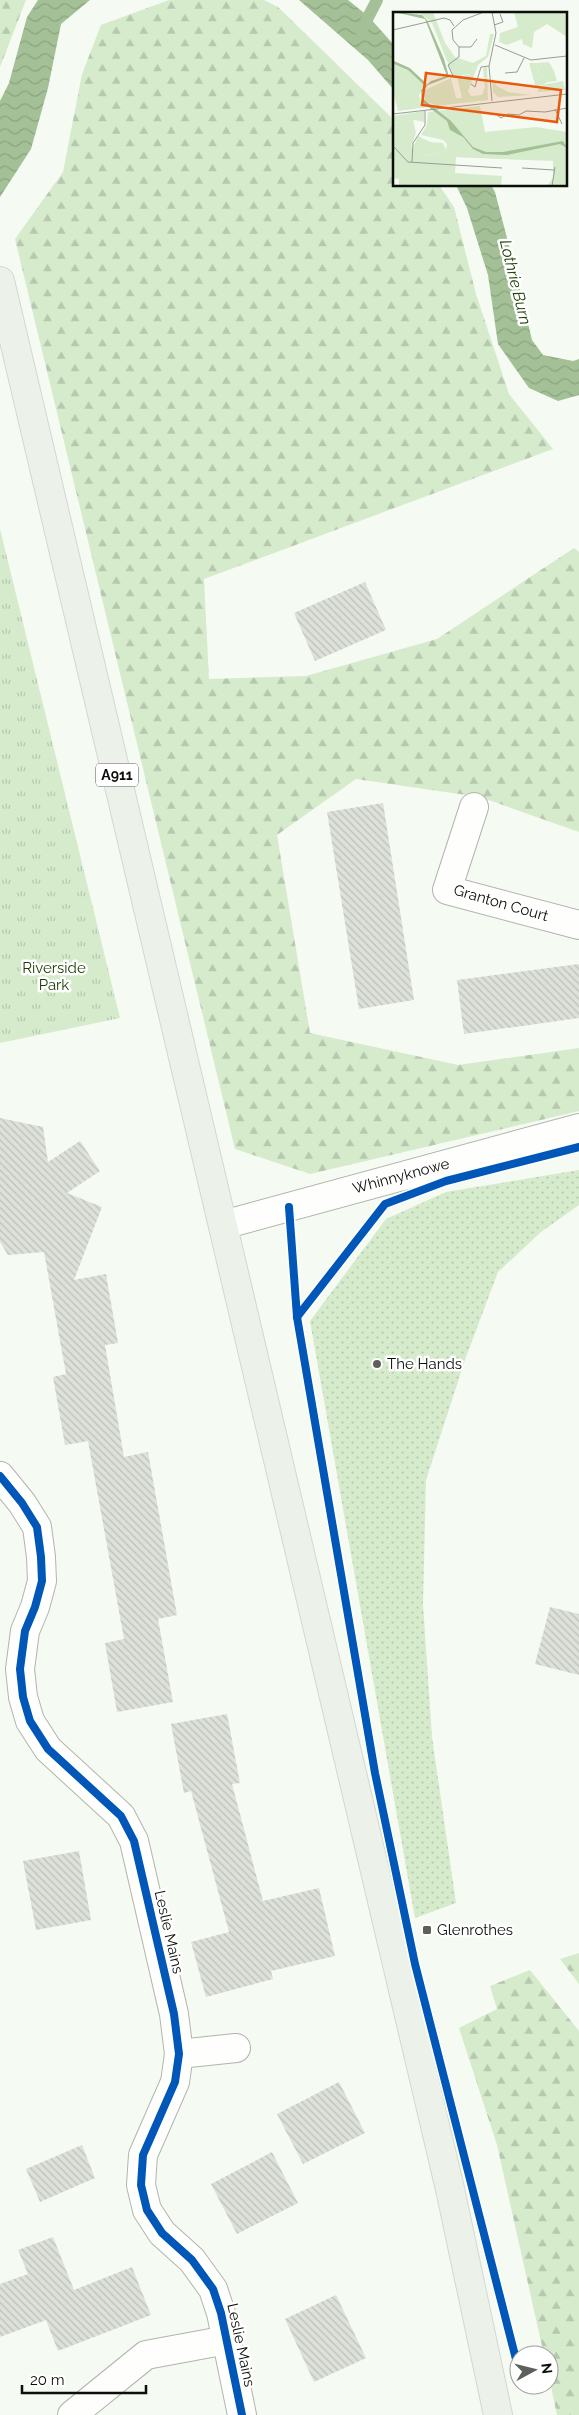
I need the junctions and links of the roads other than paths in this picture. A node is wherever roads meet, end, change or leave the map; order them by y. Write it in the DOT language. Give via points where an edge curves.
graph roads {
  1 [pos="0,281"];
  2 [pos="474,807"];
  3 [pos="579,925"];
  4 [pos="579,1128"];
  5 [pos="223,1225"];
  6 [pos="0,1476"];
  7 [pos="236,2048"];
  8 [pos="179,2054"];
  9 [pos="227,2340"];
  10 [pos="72,2415"];
  11 [pos="242,2415"];
  12 [pos="498,2415"];
  1 -- 5 [label="main road, A911"];
  2 -- 3 [label="street, Granton Court" via="447,890"];
  4 -- 5 [label="street, Whinnyknowe"];
  5 -- 12 [label="main road, A911" via="450,2189"];
  6 -- 8 [label="street, Leslie Mains" via="37,1528 42,1558 42,1581 25,1631 20,1669 22,1697 30,1721 48,1749 121,1816 134,1841 174,2014"];
  7 -- 8 [label="street"];
  8 -- 9 [label="street, Leslie Mains" via="175,2082 143,2155 141,2185 147,2210 162,2233 192,2260 213,2289"];
  9 -- 10 [label="street, Leslie Mains" via="146,2355"];
  9 -- 11 [label="street, Leslie Mains"];
}
